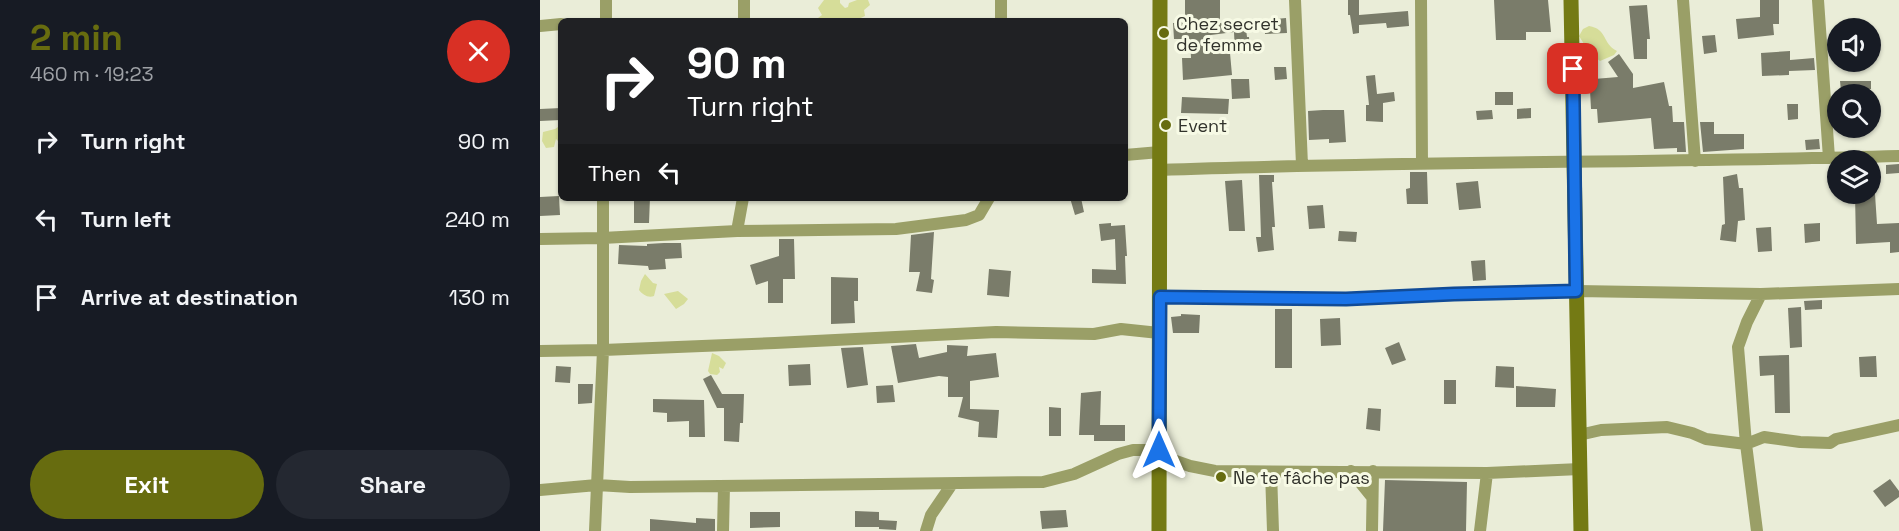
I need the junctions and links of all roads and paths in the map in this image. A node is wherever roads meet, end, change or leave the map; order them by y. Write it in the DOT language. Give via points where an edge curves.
graph roads {
  1 [pos="606,0"];
  2 [pos="744,0"];
  3 [pos="1001,0"];
  4 [pos="1160,0"];
  5 [pos="1295,0"];
  6 [pos="1421,0"];
  7 [pos="1571,0"];
  8 [pos="1683,0"];
  9 [pos="1818,0"];
  10 [pos="606,18"];
  11 [pos="744,18"];
  12 [pos="1001,18"];
  13 [pos="558,24"];
  14 [pos="540,26"];
  15 [pos="1828,150"];
  16 [pos="1160,152"];
  17 [pos="1128,154"];
  18 [pos="1899,156"];
  19 [pos="1881,157"];
  20 [pos="1827,158"];
  21 [pos="1695,161"];
  22 [pos="1574,162"];
  23 [pos="1422,163"];
  24 [pos="1302,165"];
  25 [pos="1160,170"];
  26 [pos="603,201"];
  27 [pos="742,201"];
  28 [pos="987,201"];
  29 [pos="737,231"];
  30 [pos="602,238"];
  31 [pos="540,239"];
  32 [pos="1899,289"];
  33 [pos="1576,291"];
  34 [pos="1761,294"];
  35 [pos="1160,297"];
  36 [pos="1160,333"];
  37 [pos="603,350"];
  38 [pos="540,351"];
  39 [pos="1899,425"];
  40 [pos="1579,435"];
  41 [pos="1746,444"];
  42 [pos="1159,450"];
  43 [pos="1580,469"];
  44 [pos="1351,471"];
  45 [pos="1373,471"];
  46 [pos="1271,472"];
  47 [pos="1486,473"];
  48 [pos="952,484"];
  49 [pos="597,485"];
  50 [pos="724,486"];
  51 [pos="540,490"];
  52 [pos="1372,497"];
  53 [pos="595,531"];
  54 [pos="723,531"];
  55 [pos="926,531"];
  56 [pos="1159,531"];
  57 [pos="1273,531"];
  58 [pos="1372,531"];
  59 [pos="1480,531"];
  60 [pos="1581,531"];
  61 [pos="1757,531"];
  1 -- 10 [label="street"];
  2 -- 11 [label="street"];
  3 -- 12 [label="street"];
  4 -- 16 [label="street"];
  5 -- 24 [label="street"];
  6 -- 23 [label="street"];
  7 -- 22 [label="street"];
  8 -- 21 [label="street"];
  9 -- 15 [label="street"];
  13 -- 14 [label="street"];
  16 -- 17 [label="street"];
  16 -- 25 [label="street"];
  18 -- 19 [label="street"];
  20 -- 21 [label="street"];
  21 -- 22 [label="street"];
  22 -- 23 [label="street"];
  22 -- 33 [label="street"];
  23 -- 24 [label="street"];
  24 -- 25 [label="street"];
  25 -- 35 [label="street"];
  26 -- 30 [label="street"];
  27 -- 29 [label="street"];
  28 -- 29 [label="street" via="980,215 966,220 896,229"];
  29 -- 30 [label="street"];
  30 -- 31 [label="street"];
  30 -- 37 [label="street"];
  32 -- 34 [label="street"];
  33 -- 34 [label="street"];
  33 -- 35 [label="street" via="1346,299"];
  33 -- 40 [label="street"];
  34 -- 41 [label="street" via="1738,347"];
  35 -- 36 [label="street"];
  36 -- 37 [label="street" via="1121,329 1094,334 996,332"];
  36 -- 42 [label="street"];
  37 -- 38 [label="street"];
  37 -- 49 [label="street"];
  39 -- 41 [label="street" via="1830,442 1764,437"];
  40 -- 41 [label="street" via="1667,427 1706,439"];
  40 -- 43 [label="street"];
  41 -- 61 [label="street"];
  42 -- 46 [label="street" via="1170,459 1215,471"];
  42 -- 48 [label="street" via="1118,454 1074,474 1043,482"];
  42 -- 56 [label="street"];
  43 -- 47 [label="street"];
  43 -- 60 [label="street"];
  44 -- 45 [label="street"];
  44 -- 46 [label="street"];
  44 -- 52 [label="street"];
  45 -- 47 [label="street"];
  45 -- 52 [label="street"];
  46 -- 57 [label="street"];
  47 -- 59 [label="street"];
  48 -- 50 [label="street"];
  48 -- 55 [label="street" via="931,515"];
  49 -- 50 [label="street"];
  49 -- 51 [label="street"];
  49 -- 53 [label="street"];
  50 -- 54 [label="street"];
  52 -- 58 [label="street"];
}
